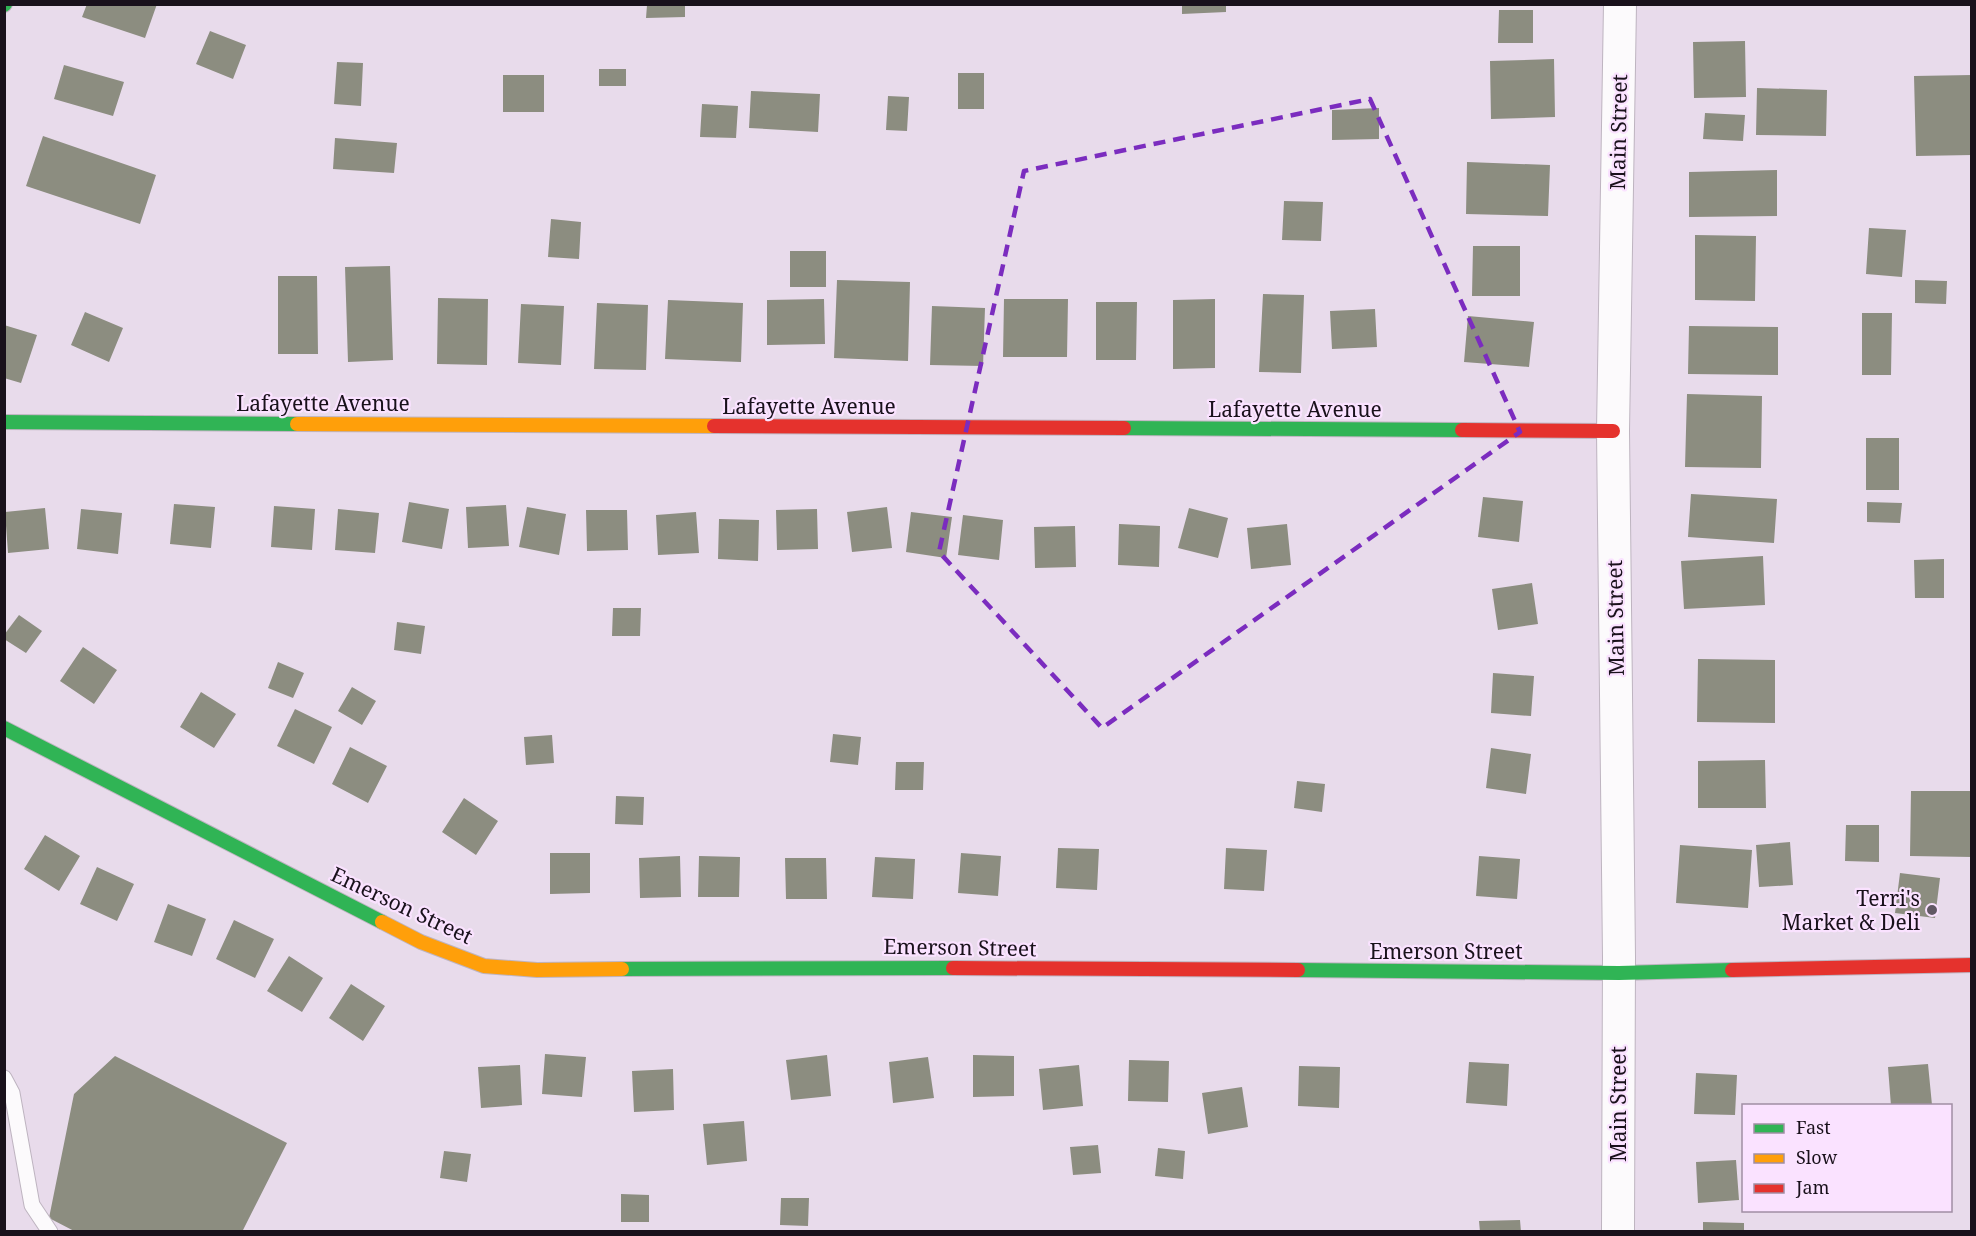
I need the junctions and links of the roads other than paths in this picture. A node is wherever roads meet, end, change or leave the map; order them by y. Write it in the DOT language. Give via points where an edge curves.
graph roads {
  1 [pos="1620,4"];
  2 [pos="4,422"];
  3 [pos="1613,431"];
  4 [pos="4,728"];
  5 [pos="1971,965"];
  6 [pos="1619,973"];
  7 [pos="4,1078"];
  8 [pos="50,1232"];
  9 [pos="1618,1232"];
  1 -- 3 [label="street, Main Street"];
  2 -- 3 [label="street, Lafayette Avenue"];
  3 -- 6 [label="street, Main Street"];
  4 -- 6 [label="street, Emerson Street" via="421,942 484,966 537,970 879,967"];
  5 -- 6 [label="street, Emerson Street"];
  6 -- 9 [label="street, Main Street"];
  7 -- 8 [label="lane" via="12,1093 32,1206"];
}
